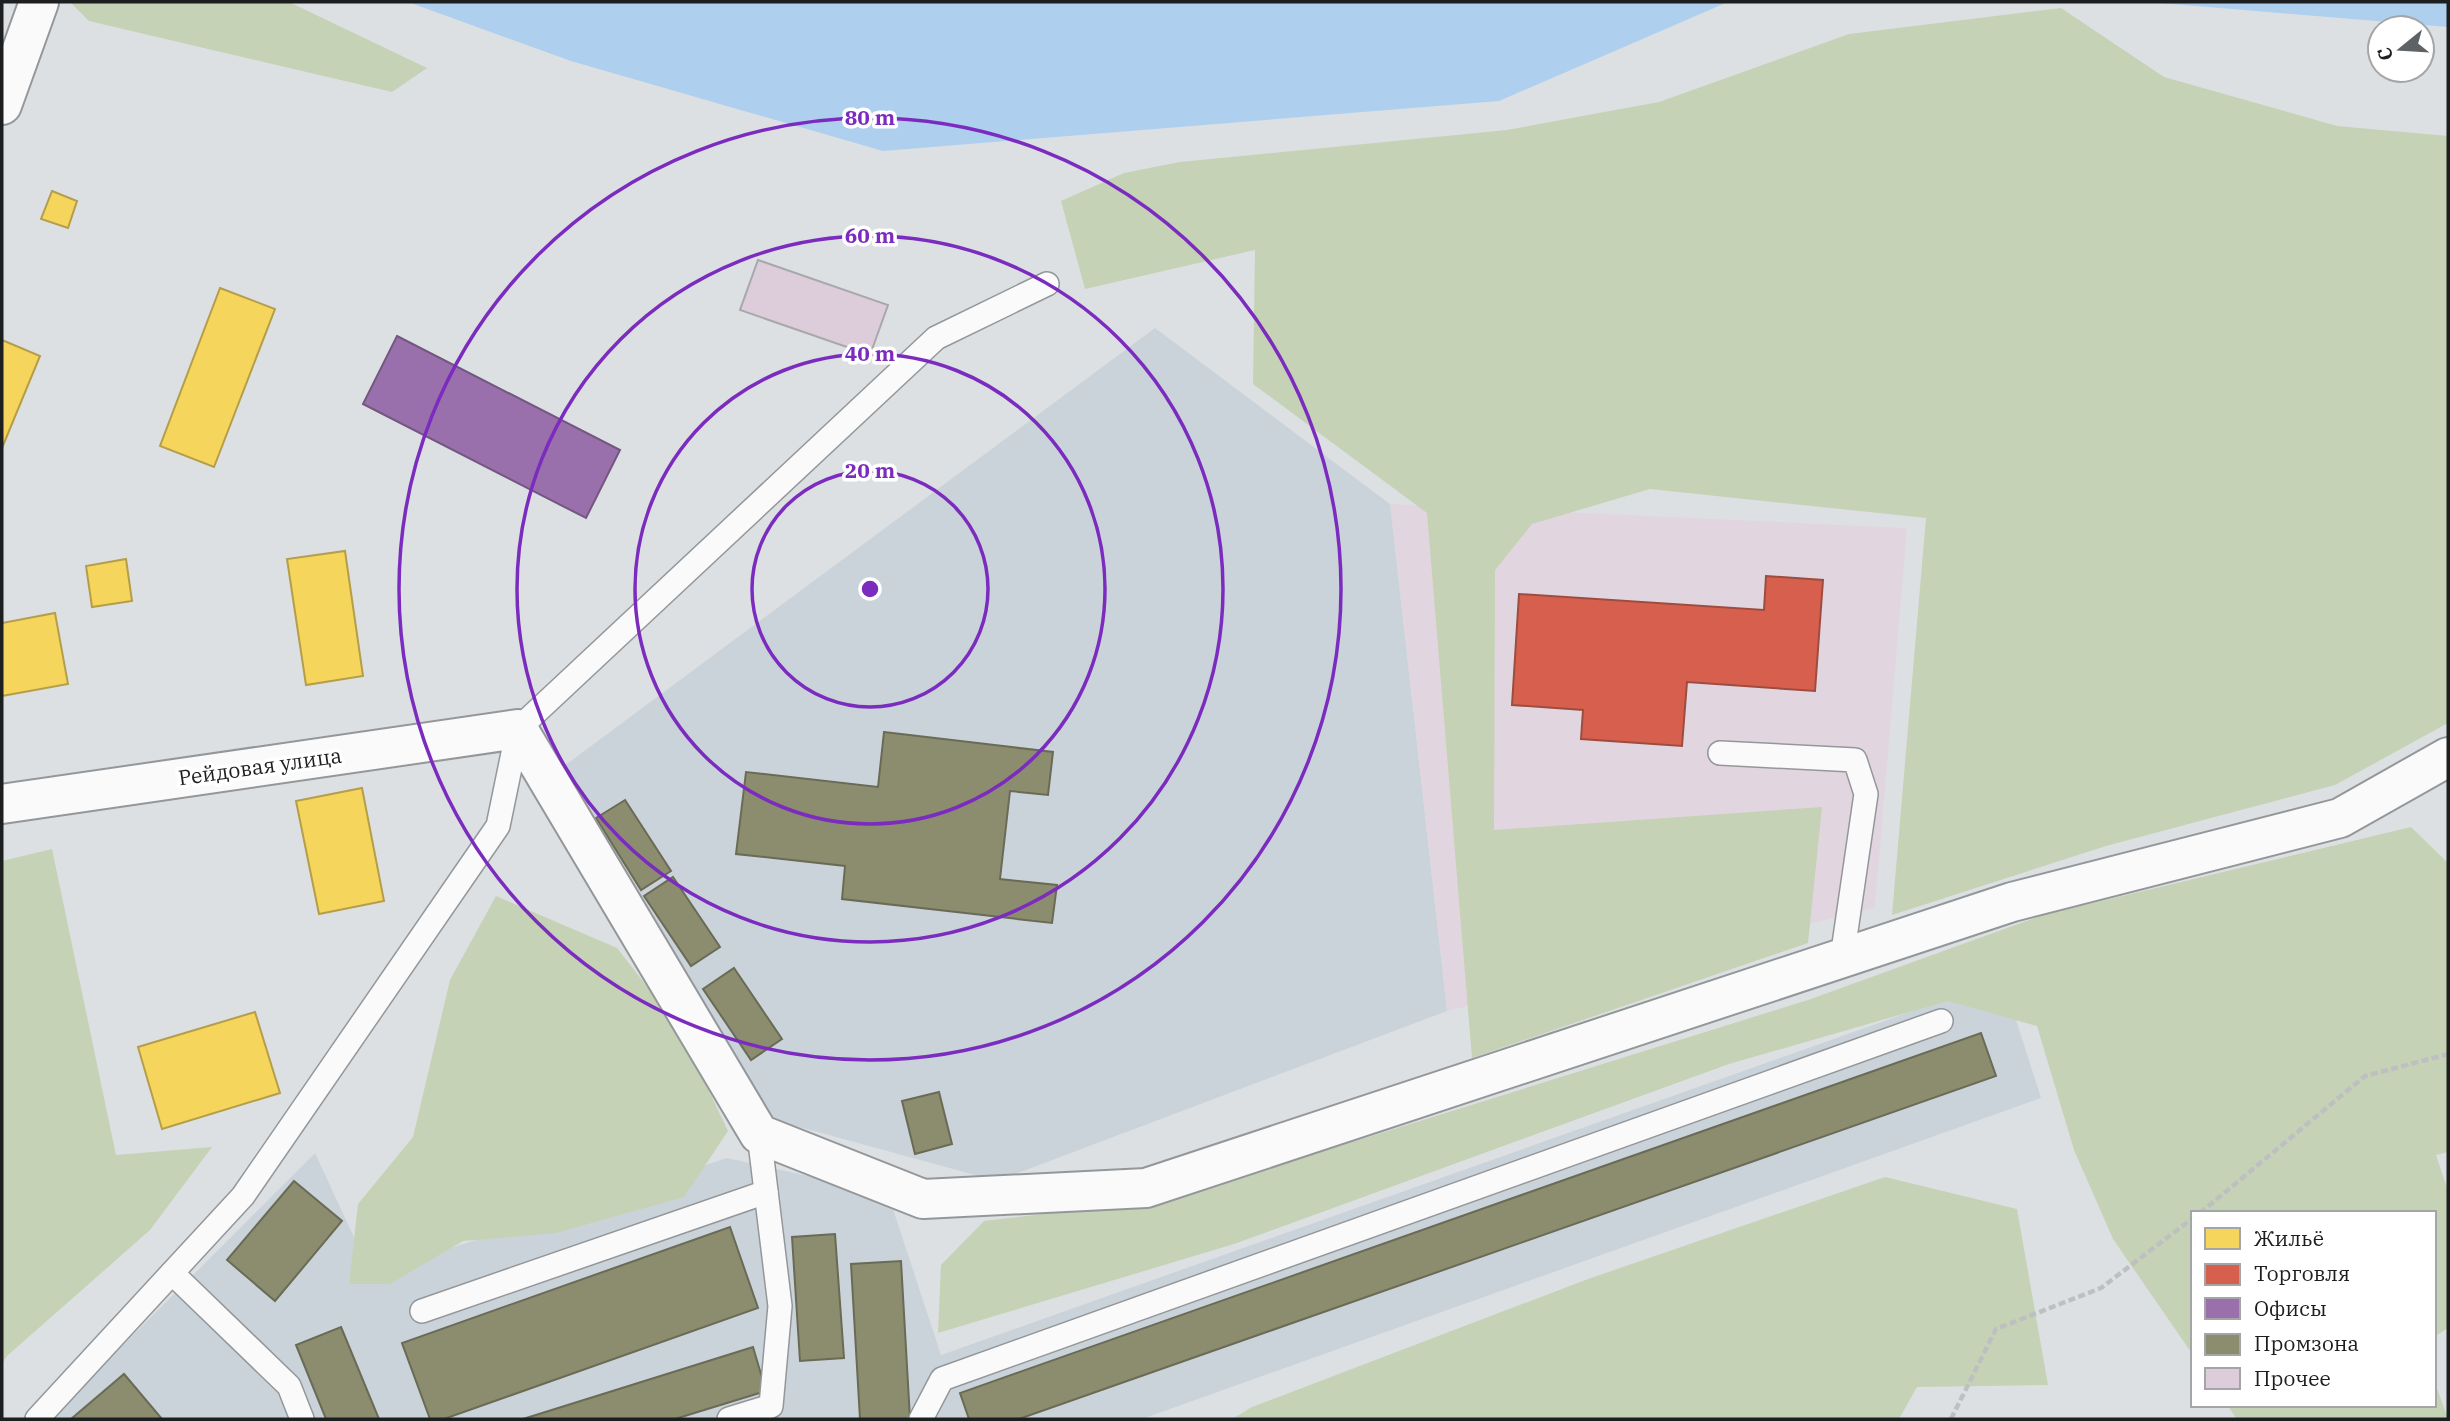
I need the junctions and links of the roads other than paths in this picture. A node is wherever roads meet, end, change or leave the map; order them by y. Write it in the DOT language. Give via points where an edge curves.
graph roads {
  1 [pos="39,2"];
  2 [pos="2,105"];
  3 [pos="1048,284"];
  4 [pos="518,729"];
  5 [pos="1720,753"];
  6 [pos="2448,757"];
  7 [pos="2,804"];
  8 [pos="1842,958"];
  9 [pos="1941,1021"];
  10 [pos="759,1134"];
  11 [pos="766,1192"];
  12 [pos="172,1273"];
  13 [pos="422,1311"];
  14 [pos="778,1413"];
  15 [pos="37,1419"];
  16 [pos="302,1419"];
  17 [pos="729,1419"];
  18 [pos="921,1419"];
  1 -- 2 [label="street"];
  3 -- 4 [label="lane" via="936,338"];
  4 -- 7 [label="street, Рейдовая улица"];
  4 -- 10 [label="street"];
  4 -- 12 [label="lane" via="498,826 243,1196"];
  5 -- 8 [label="lane" via="1855,760 1866,794"];
  6 -- 8 [label="street" via="2340,818 2012,902"];
  8 -- 10 [label="street" via="1146,1188 923,1199"];
  9 -- 18 [label="lane" via="942,1379"];
  10 -- 11 [label="lane"];
  11 -- 13 [label="lane"];
  11 -- 14 [label="lane" via="780,1306"];
  12 -- 15 [label="lane"];
  12 -- 16 [label="lane" via="289,1386"];
  14 -- 17 [label="lane"];
}
